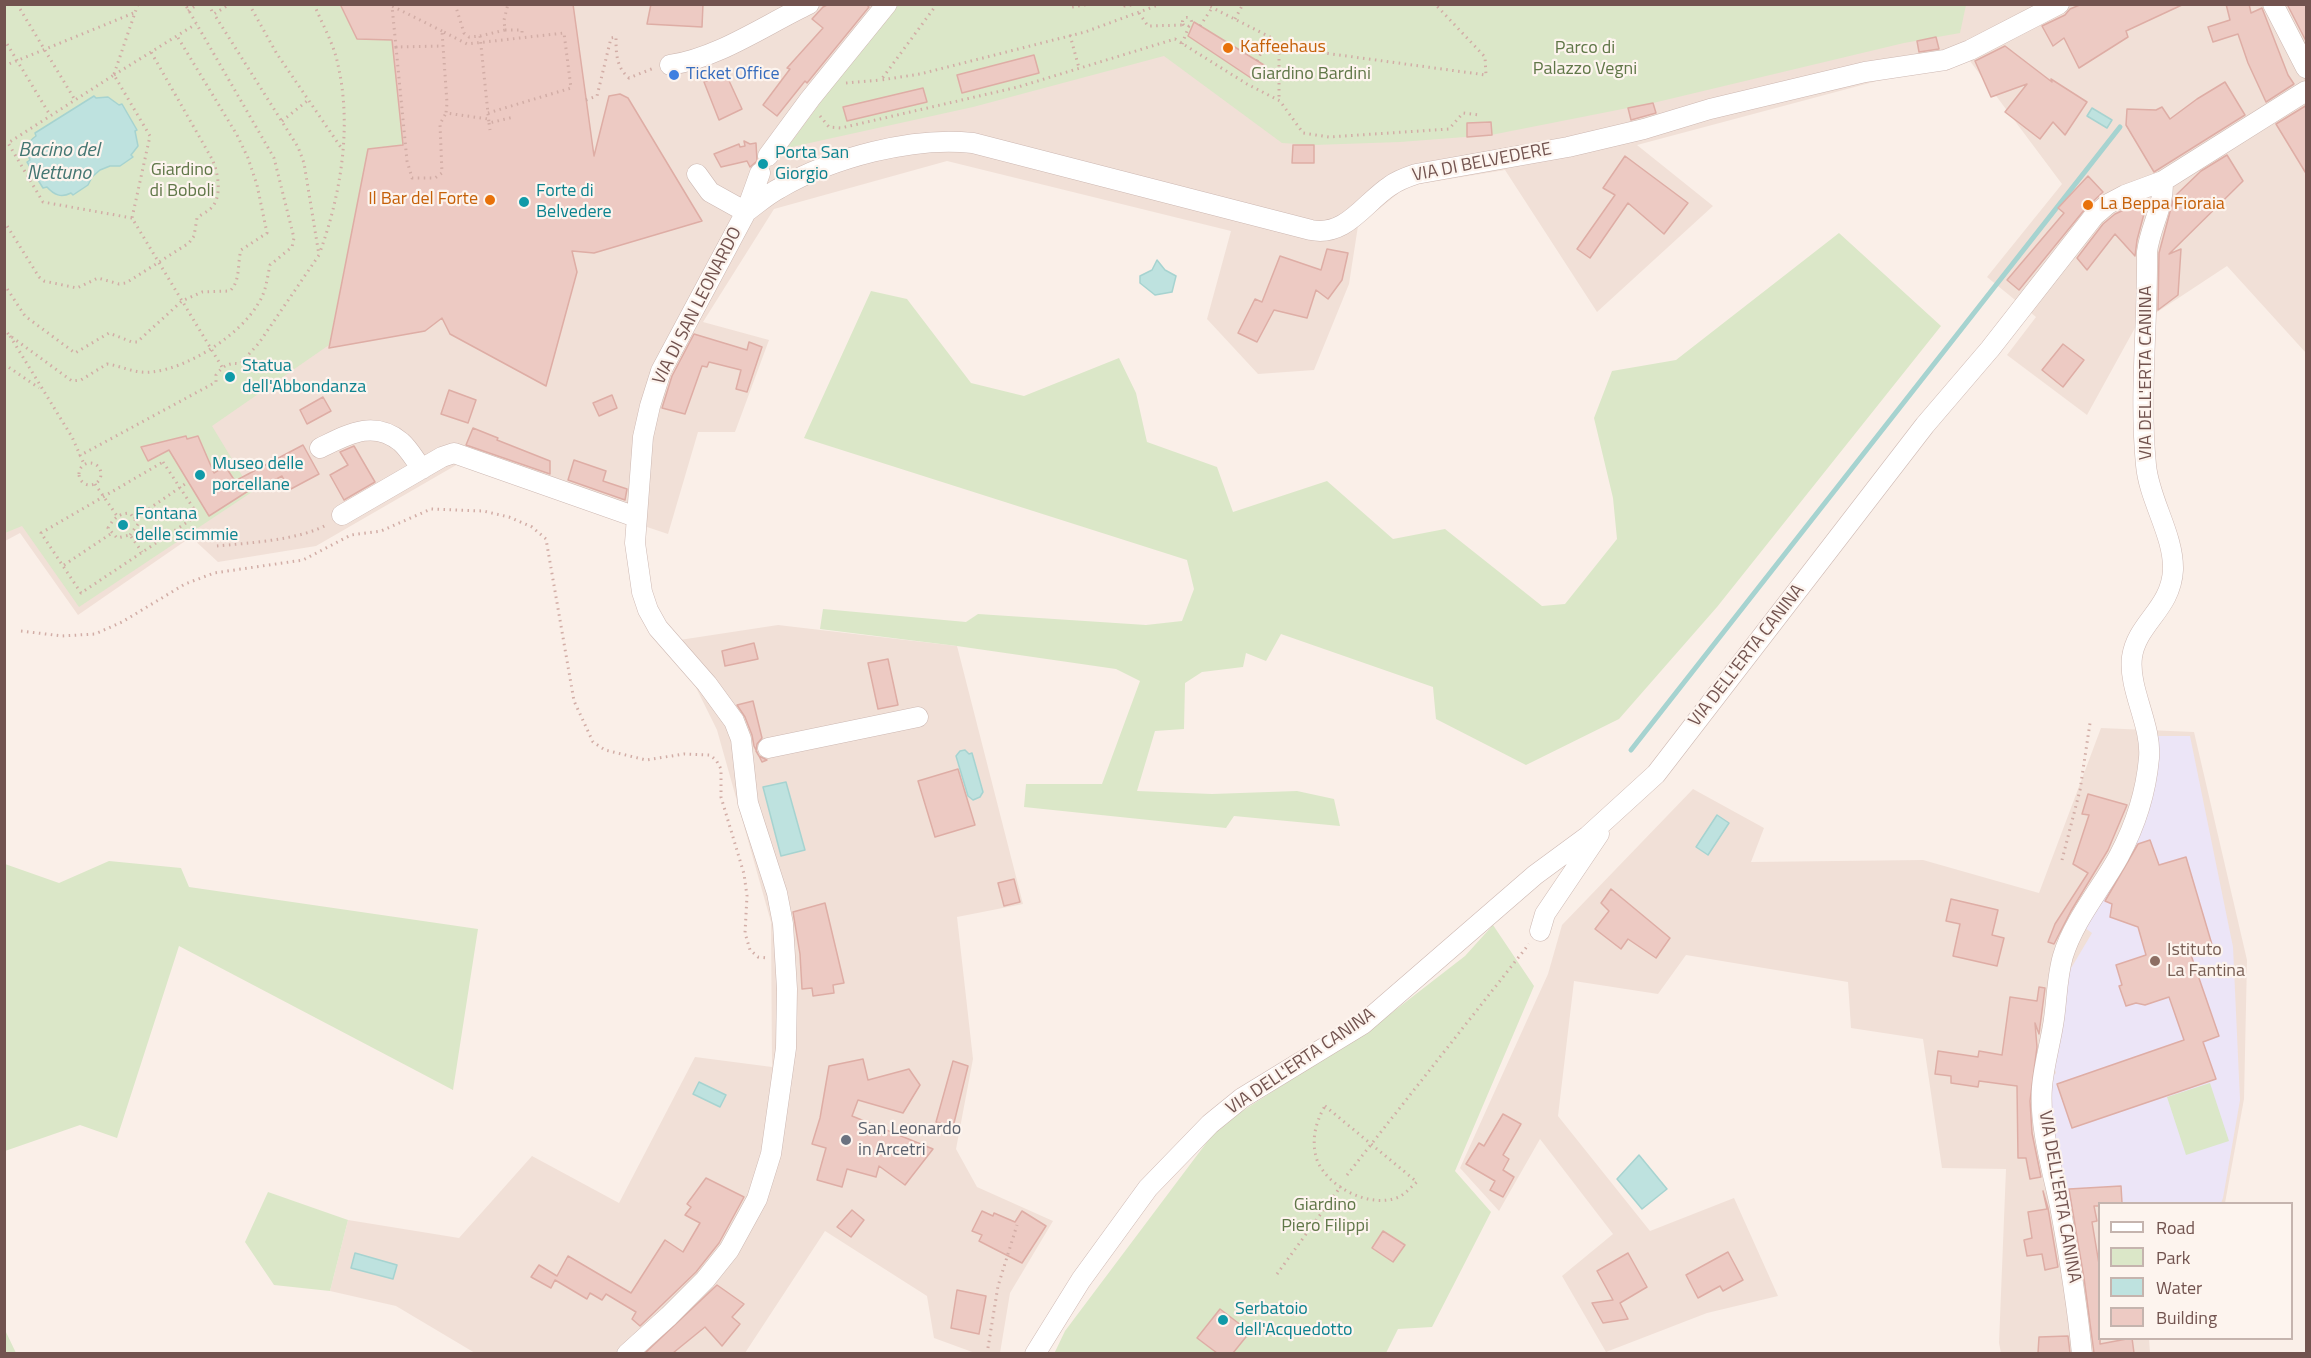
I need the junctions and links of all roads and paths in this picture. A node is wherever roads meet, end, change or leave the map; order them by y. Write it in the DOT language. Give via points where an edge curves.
graph roads {
  1 [pos="17,4"];
  2 [pos="138,4"];
  3 [pos="185,4"];
  4 [pos="198,4"];
  5 [pos="208,4"];
  6 [pos="230,4"];
  7 [pos="249,4"];
  8 [pos="314,4"];
  9 [pos="455,4"];
  10 [pos="508,4"];
  11 [pos="809,4"];
  12 [pos="887,4"];
  13 [pos="937,4"];
  14 [pos="1067,4"];
  15 [pos="1090,4"];
  16 [pos="1118,4"];
  17 [pos="1139,4"];
  18 [pos="1161,4"];
  19 [pos="1205,4"];
  20 [pos="1243,4"];
  21 [pos="1435,4"];
  22 [pos="2060,4"];
  23 [pos="2273,4"];
  24 [pos="1212,8"];
  25 [pos="189,11"];
  26 [pos="136,12"];
  27 [pos="1138,12"];
  28 [pos="214,14"];
  29 [pos="1235,19"];
  30 [pos="196,24"];
  31 [pos="1184,25"];
  32 [pos="1191,25"];
  33 [pos="1200,26"];
  34 [pos="505,30"];
  35 [pos="442,31"];
  36 [pos="1070,35"];
  37 [pos="177,36"];
  38 [pos="480,36"];
  39 [pos="1269,37"];
  40 [pos="522,38"];
  41 [pos="4,39"];
  42 [pos="481,42"];
  43 [pos="1182,44"];
  44 [pos="396,46"];
  45 [pos="443,46"];
  46 [pos="1279,47"];
  47 [pos="44,50"];
  48 [pos="151,52"];
  49 [pos="18,61"];
  50 [pos="1257,61"];
  51 [pos="670,65"];
  52 [pos="4,66"];
  53 [pos="1079,68"];
  54 [pos="2307,68"];
  55 [pos="642,71"];
  56 [pos="114,75"];
  57 [pos="881,80"];
  58 [pos="838,84"];
  59 [pos="2307,91"];
  60 [pos="75,100"];
  61 [pos="586,100"];
  62 [pos="307,101"];
  63 [pos="1279,101"];
  64 [pos="446,112"];
  65 [pos="488,113"];
  66 [pos="820,115"];
  67 [pos="1480,115"];
  68 [pos="50,116"];
  69 [pos="514,117"];
  70 [pos="282,121"];
  71 [pos="489,121"];
  72 [pos="490,130"];
  73 [pos="6,143"];
  74 [pos="343,150"];
  75 [pos="697,174"];
  76 [pos="2163,181"];
  77 [pos="746,212"];
  78 [pos="132,218"];
  79 [pos="4,221"];
  80 [pos="319,255"];
  81 [pos="159,263"];
  82 [pos="4,284"];
  83 [pos="182,301"];
  84 [pos="4,328"];
  85 [pos="9,335"];
  86 [pos="210,349"];
  87 [pos="4,364"];
  88 [pos="222,368"];
  89 [pos="41,389"];
  90 [pos="320,448"];
  91 [pos="79,456"];
  92 [pos="84,464"];
  93 [pos="422,469"];
  94 [pos="189,482"];
  95 [pos="95,484"];
  96 [pos="180,488"];
  97 [pos="104,497"];
  98 [pos="342,515"];
  99 [pos="117,516"];
  100 [pos="636,517"];
  101 [pos="134,519"];
  102 [pos="112,533"];
  103 [pos="130,535"];
  104 [pos="217,546"];
  105 [pos="142,552"];
  106 [pos="63,566"];
  107 [pos="21,631"];
  108 [pos="918,717"];
  109 [pos="2090,723"];
  110 [pos="757,750"];
  111 [pos="1614,812"];
  112 [pos="2062,860"];
  113 [pos="2100,908"];
  114 [pos="1539,931"];
  115 [pos="786,957"];
  116 [pos="2060,973"];
  117 [pos="1371,1144"];
  118 [pos="1347,1175"];
  119 [pos="1341,1186"];
  120 [pos="1017,1225"];
  121 [pos="1277,1274"];
  122 [pos="627,1353"];
  123 [pos="987,1353"];
  124 [pos="1035,1353"];
  125 [pos="2082,1353"];
  1 -- 47 [label="path"];
  2 -- 26 [label="path"];
  3 -- 25 [label="path"];
  4 -- 25 [label="path"];
  5 -- 28 [label="path"];
  6 -- 28 [label="path"];
  7 -- 62 [label="path"];
  8 -- 74 [label="path" via="338,63 344,115"];
  9 -- 38 [label="path" via="464,33 469,38"];
  10 -- 34 [label="path"];
  11 -- 51 [label="street" via="738,41"];
  12 -- 77 [label="street, VIA DI SAN LEONARDO" via="810,99 764,165"];
  13 -- 57 [label="path"];
  14 -- 15 [label="path"];
  16 -- 17 [label="path"];
  18 -- 27 [label="path"];
  19 -- 24 [label="path"];
  20 -- 29 [label="path"];
  21 -- 46 [label="path" via="1485,57 1486,75"];
  22 -- 77 [label="street, VIA DI BELVEDERE" via="1945,60 1865,72 1568,147 1416,174 1389,186 1346,225 1328,231 1311,230 959,141 911,145 841,161 779,188"];
  23 -- 54 [label="street"];
  24 -- 29 [label="path"];
  24 -- 33 [label="path"];
  25 -- 30 [label="path"];
  26 -- 47 [label="path"];
  26 -- 56 [label="path"];
  27 -- 31 [label="path" via="1148,27"];
  27 -- 36 [label="path"];
  28 -- 70 [label="path"];
  29 -- 39 [label="path"];
  30 -- 37 [label="path"];
  30 -- 86 [label="path" via="274,158 294,238 292,248 270,265 266,288 251,315"];
  31 -- 32 [label="path"];
  31 -- 32 [label="path" via="1182,21 1187,17"];
  32 -- 43 [label="path"];
  34 -- 38 [label="path"];
  34 -- 40 [label="path" via="522,30"];
  35 -- 42 [label="path" via="467,44"];
  35 -- 44 [label="path" via="392,6"];
  35 -- 45 [label="path"];
  36 -- 53 [label="path"];
  36 -- 57 [label="path" via="920,74"];
  37 -- 48 [label="path"];
  37 -- 83 [label="path" via="248,158 267,233 241,250 233,289 202,292"];
  38 -- 42 [label="path"];
  39 -- 46 [label="path"];
  39 -- 50 [label="path"];
  40 -- 42 [label="path"];
  40 -- 65 [label="path" via="564,33 572,88"];
  41 -- 49 [label="path"];
  42 -- 65 [label="path"];
  43 -- 53 [label="path" via="1175,39"];
  43 -- 63 [label="path"];
  44 -- 45 [label="path"];
  44 -- 64 [label="path" via="406,161 412,178 435,178 442,173 440,124"];
  45 -- 64 [label="path"];
  46 -- 63 [label="path"];
  47 -- 49 [label="path"];
  47 -- 60 [label="path"];
  48 -- 56 [label="path"];
  48 -- 81 [label="path" via="218,175 216,200 197,218 194,236"];
  49 -- 52 [label="path"];
  49 -- 68 [label="path"];
  53 -- 66 [label="path" via="1018,87 841,128 829,127"];
  55 -- 61 [label="path" via="629,78 622,72 616,37 611,38 597,96"];
  56 -- 60 [label="path"];
  56 -- 78 [label="path" via="150,136"];
  57 -- 58 [label="path"];
  59 -- 76 [label="street, VIA DELL'ERTA CANINA"];
  60 -- 68 [label="path"];
  62 -- 70 [label="path"];
  62 -- 74 [label="path"];
  63 -- 67 [label="path" via="1303,133 1329,137 1449,129 1463,113"];
  64 -- 71 [label="path"];
  65 -- 71 [label="path"];
  68 -- 73 [label="path"];
  69 -- 71 [label="path"];
  70 -- 80 [label="path" via="304,163"];
  71 -- 72 [label="path"];
  73 -- 78 [label="path" via="43,202"];
  74 -- 80 [label="path"];
  75 -- 77 [label="street" via="710,192"];
  76 -- 111 [label="street, VIA DELL'ERTA CANINA" via="2125,195 2094,216 1924,425 1656,774"];
  76 -- 116 [label="street, VIA DELL'ERTA CANINA" via="2162,206 2148,244 2144,419 2150,490 2171,550 2173,570 2162,607 2136,642 2132,658 2150,757 2137,818 2073,934"];
  77 -- 100 [label="street, VIA DI SAN LEONARDO" via="661,371 643,437"];
  78 -- 81 [label="path"];
  79 -- 81 [label="path" via="39,277 53,284 77,288 98,278 126,283"];
  80 -- 88 [label="path" via="258,344 240,363"];
  81 -- 83 [label="path"];
  82 -- 83 [label="path" via="26,315 75,353 109,333 137,342"];
  83 -- 86 [label="path"];
  84 -- 85 [label="path"];
  85 -- 86 [label="path" via="76,381 107,364 136,372 166,369"];
  85 -- 89 [label="path"];
  86 -- 88 [label="path"];
  87 -- 89 [label="path"];
  88 -- 91 [label="path" via="216,382"];
  89 -- 91 [label="path" via="72,437"];
  90 -- 93 [label="street" via="355,431 379,431 402,442"];
  91 -- 92 [label="path"];
  92 -- 95 [label="path" via="99,469 100,477"];
  92 -- 95 [label="path" via="79,471 80,480 87,485"];
  93 -- 98 [label="street"];
  93 -- 100 [label="street" via="454,453"];
  94 -- 96 [label="path"];
  95 -- 97 [label="path"];
  96 -- 97 [label="path" via="163,462"];
  96 -- 101 [label="path"];
  96 -- 105 [label="path" via="198,514"];
  97 -- 99 [label="path"];
  97 -- 106 [label="path" via="41,533"];
  98 -- 104 [label="path" via="319,529"];
  99 -- 101 [label="path" via="130,513"];
  99 -- 102 [label="path" via="108,528"];
  100 -- 110 [label="street, VIA DI SAN LEONARDO" via="635,543 648,610 658,628"];
  101 -- 103 [label="path" via="138,524"];
  102 -- 103 [label="path" via="117,538"];
  102 -- 106 [label="path"];
  103 -- 105 [label="path"];
  105 -- 106 [label="path" via="81,593"];
  107 -- 115 [label="path" via="62,636 95,634 184,584 214,573 303,560 351,535 381,531 431,509 483,511 509,517 532,527 546,539 574,701 593,742 605,750 645,760 684,754 710,755 716,760 721,769 721,797 744,874 745,933 750,950 758,957"];
  108 -- 110 [label="street"];
  109 -- 112 [label="path" via="2080,790"];
  110 -- 115 [label="street, VIA DI SAN LEONARDO" via="748,803 777,893"];
  111 -- 114 [label="street, VIA DELL'ERTA CANINA" via="1545,914"];
  111 -- 124 [label="street, VIA DELL'ERTA CANINA" via="1526,882 1363,1024 1242,1098 1210,1124 1148,1188 1081,1280"];
  113 -- 116 [label="street"];
  114 -- 117 [label="path"];
  115 -- 122 [label="street, VIA DI SAN LEONARDO" via="786,1048 771,1154 757,1199 729,1250 705,1280"];
  116 -- 125 [label="street, VIA DELL'ERTA CANINA" via="2042,1086 2043,1105 2073,1275"];
  117 -- 118 [label="path"];
  117 -- 119 [label="path" via="1417,1182 1400,1197 1379,1200 1356,1195"];
  117 -- 119 [label="path" via="1324,1106 1313,1137 1314,1147 1322,1168"];
  119 -- 121 [label="path"];
  120 -- 123 [label="path" via="998,1286"];
}
